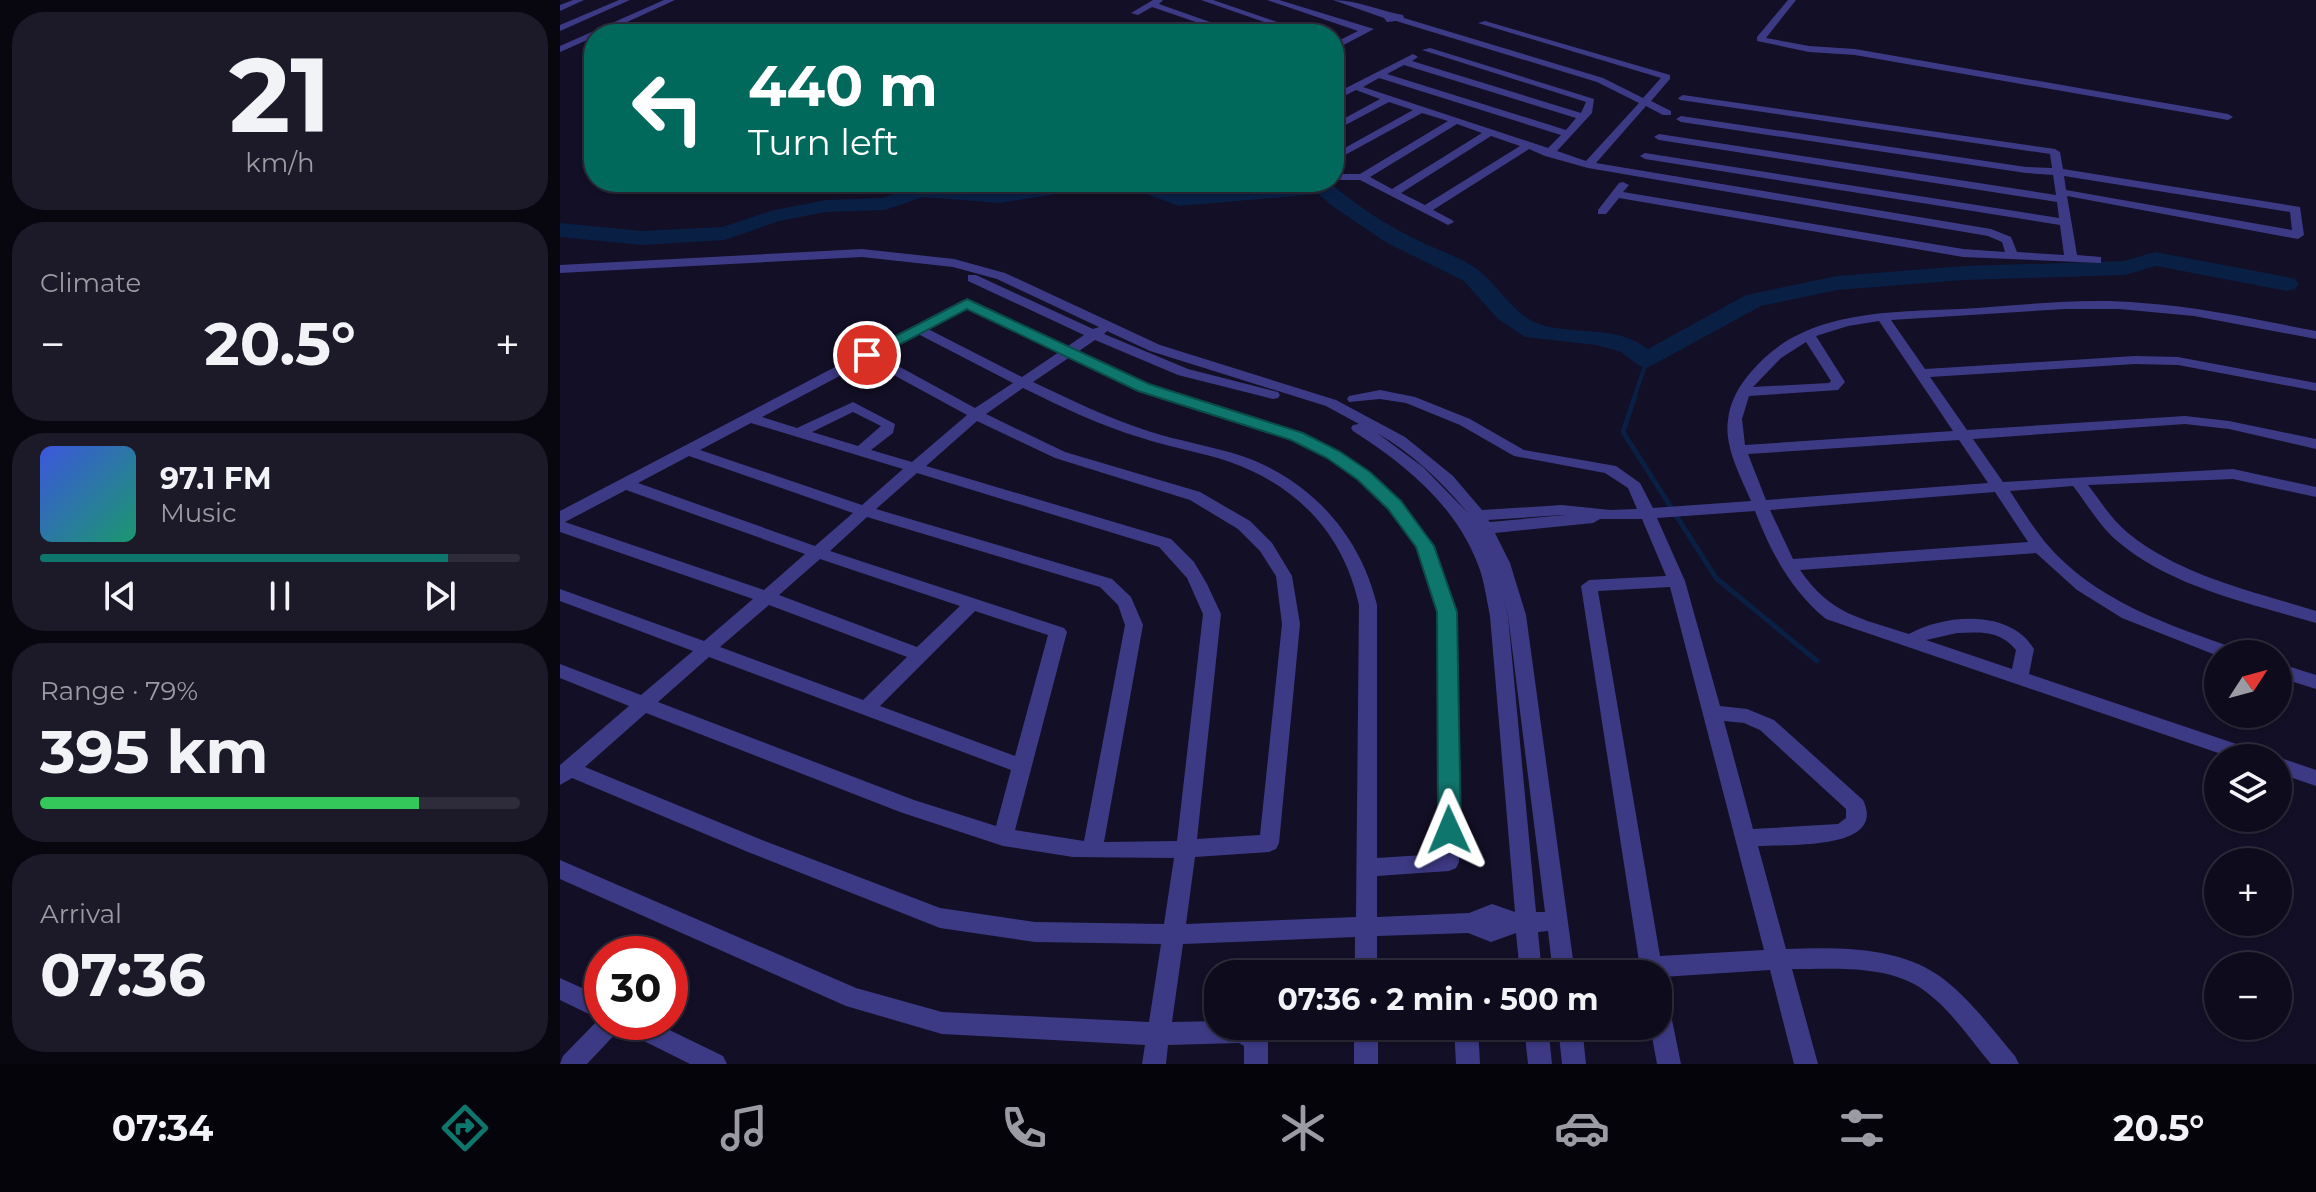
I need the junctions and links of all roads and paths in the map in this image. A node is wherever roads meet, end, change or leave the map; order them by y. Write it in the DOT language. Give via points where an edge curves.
graph roads {
  1 [pos="580,0"];
  2 [pos="626,0"];
  3 [pos="671,0"];
  4 [pos="1205,0"];
  5 [pos="1271,0"];
  6 [pos="1337,0"];
  7 [pos="1792,0"];
  8 [pos="1156,2"];
  9 [pos="560,8"];
  10 [pos="1135,13"];
  11 [pos="1497,16"];
  12 [pos="1392,18"];
  13 [pos="1482,23"];
  14 [pos="617,24"];
  15 [pos="1214,24"];
  16 [pos="1278,24"];
  17 [pos="560,28"];
  18 [pos="1366,31"];
  19 [pos="1452,37"];
  20 [pos="584,38"];
  21 [pos="1344,41"];
  22 [pos="560,49"];
  23 [pos="1427,50"];
  24 [pos="1404,62"];
  25 [pos="1379,75"];
  26 [pos="1355,87"];
  27 [pos="1344,93"];
  28 [pos="1385,100"];
  29 [pos="1645,101"];
  30 [pos="1419,110"];
  31 [pos="1674,116"];
  32 [pos="1583,117"];
  33 [pos="2228,117"];
  34 [pos="1454,122"];
  35 [pos="1344,123"];
  36 [pos="1489,133"];
  37 [pos="1569,134"];
  38 [pos="1659,137"];
  39 [pos="1526,146"];
  40 [pos="1344,152"];
  41 [pos="1549,154"];
  42 [pos="1645,156"];
  43 [pos="1588,165"];
  44 [pos="2057,172"];
  45 [pos="1631,175"];
  46 [pos="1344,177"];
  47 [pos="1362,177"];
  48 [pos="1393,193"];
  49 [pos="1616,194"];
  50 [pos="2061,196"];
  51 [pos="1425,210"];
  52 [pos="1602,212"];
  53 [pos="1448,222"];
  54 [pos="2064,222"];
  55 [pos="2012,256"];
  56 [pos="2071,258"];
  57 [pos="2097,260"];
  58 [pos="560,269"];
  59 [pos="560,277"];
  60 [pos="1883,318"];
  61 [pos="918,329"];
  62 [pos="1100,331"];
  63 [pos="1809,335"];
  64 [pos="2316,335"];
  65 [pos="1066,353"];
  66 [pos="867,355"];
  67 [pos="1922,373"];
  68 [pos="1021,383"];
  69 [pos="2316,387"];
  70 [pos="1746,392"];
  71 [pos="1354,399"];
  72 [pos="976,414"];
  73 [pos="750,418"];
  74 [pos="798,433"];
  75 [pos="1967,436"];
  76 [pos="2316,444"];
  77 [pos="1739,450"];
  78 [pos="688,451"];
  79 [pos="859,452"];
  80 [pos="913,469"];
  81 [pos="2077,481"];
  82 [pos="625,484"];
  83 [pos="2002,487"];
  84 [pos="2316,492"];
  85 [pos="1761,505"];
  86 [pos="864,511"];
  87 [pos="1648,514"];
  88 [pos="560,518"];
  89 [pos="1473,522"];
  90 [pos="560,526"];
  91 [pos="2040,547"];
  92 [pos="816,552"];
  93 [pos="1790,565"];
  94 [pos="1677,581"];
  95 [pos="560,595"];
  96 [pos="766,597"];
  97 [pos="972,604"];
  98 [pos="2316,617"];
  99 [pos="1910,642"];
  100 [pos="2204,644"];
  101 [pos="706,649"];
  102 [pos="921,655"];
  103 [pos="560,671"];
  104 [pos="2292,674"];
  105 [pos="2019,678"];
  106 [pos="2316,682"];
  107 [pos="643,704"];
  108 [pos="867,707"];
  109 [pos="1712,712"];
  110 [pos="2215,744"];
  111 [pos="1021,766"];
  112 [pos="2292,770"];
  113 [pos="565,773"];
  114 [pos="2316,778"];
  115 [pos="1003,837"];
  116 [pos="1745,838"];
  117 [pos="1093,848"];
  118 [pos="1186,848"];
  119 [pos="1367,868"];
  120 [pos="560,869"];
  121 [pos="1558,921"];
  122 [pos="1521,923"];
  123 [pos="1365,927"];
  124 [pos="1173,934"];
  125 [pos="1366,960"];
  126 [pos="1528,960"];
  127 [pos="1562,960"];
  128 [pos="1650,960"];
  129 [pos="1777,961"];
  130 [pos="1672,969"];
  131 [pos="560,989"];
  132 [pos="584,1000"];
  133 [pos="1159,1034"];
  134 [pos="594,1040"];
  135 [pos="658,1040"];
  136 [pos="1366,1040"];
  137 [pos="1467,1040"];
  138 [pos="1537,1040"];
  139 [pos="1571,1040"];
  140 [pos="1665,1040"];
  141 [pos="688,1058"];
  142 [pos="571,1064"];
  143 [pos="715,1064"];
  144 [pos="1154,1064"];
  145 [pos="1256,1064"];
  146 [pos="1366,1064"];
  147 [pos="1468,1064"];
  148 [pos="1540,1064"];
  149 [pos="1574,1064"];
  150 [pos="1669,1064"];
  151 [pos="1806,1064"];
  152 [pos="2007,1064"];
  1 -- 9 [label="street"];
  2 -- 17 [label="street"];
  3 -- 14 [label="street"];
  4 -- 16 [label="street"];
  5 -- 18 [label="street"];
  6 -- 12 [label="street"];
  7 -- 33 [label="street" via="1760,39"];
  8 -- 10 [label="street"];
  8 -- 15 [label="street"];
  11 -- 13 [label="street"];
  12 -- 18 [label="street"];
  12 -- 19 [label="street"];
  13 -- 19 [label="street"];
  13 -- 29 [label="street" via="1667,77"];
  18 -- 21 [label="street"];
  19 -- 23 [label="street"];
  19 -- 29 [label="street" via="1600,80"];
  20 -- 22 [label="street"];
  23 -- 24 [label="street"];
  23 -- 32 [label="street" via="1591,101"];
  24 -- 25 [label="street"];
  24 -- 32 [label="street"];
  25 -- 26 [label="street"];
  25 -- 37 [label="street"];
  26 -- 27 [label="street"];
  26 -- 28 [label="street"];
  28 -- 30 [label="street"];
  28 -- 35 [label="street"];
  29 -- 31 [label="street"];
  29 -- 43 [label="street"];
  30 -- 34 [label="street"];
  30 -- 40 [label="street"];
  31 -- 38 [label="street"];
  31 -- 44 [label="street"];
  31 -- 44 [label="street" via="1685,96 2055,152"];
  32 -- 37 [label="street"];
  34 -- 36 [label="street"];
  34 -- 47 [label="street"];
  36 -- 39 [label="street"];
  36 -- 48 [label="street"];
  37 -- 41 [label="street"];
  38 -- 42 [label="street"];
  38 -- 50 [label="street"];
  39 -- 41 [label="street"];
  39 -- 51 [label="street"];
  41 -- 43 [label="street"];
  42 -- 45 [label="street"];
  42 -- 54 [label="street"];
  43 -- 45 [label="street"];
  44 -- 50 [label="street"];
  44 -- 50 [label="street" via="2296,209 2298,235"];
  45 -- 49 [label="street"];
  45 -- 55 [label="street" via="1991,233 2007,240"];
  46 -- 47 [label="street"];
  47 -- 48 [label="street"];
  48 -- 51 [label="street"];
  49 -- 52 [label="street"];
  49 -- 55 [label="street" via="1963,253"];
  50 -- 54 [label="street"];
  51 -- 53 [label="street"];
  54 -- 56 [label="street"];
  55 -- 56 [label="street"];
  56 -- 57 [label="street"];
  58 -- 62 [label="street" via="862,253 910,256 1001,276"];
  59 -- 62 [label="street" via="858,261 900,264 989,284"];
  60 -- 63 [label="street" via="1845,322"];
  60 -- 64 [label="street" via="2119,305 2233,318"];
  60 -- 67 [label="street"];
  61 -- 65 [label="street" via="967,303"];
  61 -- 66 [label="street"];
  61 -- 68 [label="street"];
  62 -- 65 [label="street"];
  62 -- 89 [label="street" via="1183,372 1290,399 1355,425 1386,445"];
  63 -- 70 [label="street" via="1770,360"];
  63 -- 70 [label="street" via="1838,382 1833,387"];
  65 -- 68 [label="street"];
  65 -- 119 [label="street" via="1144,387 1297,436 1333,455 1395,505 1425,546 1447,612 1449,862"];
  66 -- 72 [label="street"];
  66 -- 73 [label="street"];
  67 -- 69 [label="street" via="2178,361"];
  67 -- 75 [label="street"];
  68 -- 72 [label="street"];
  68 -- 119 [label="street" via="1137,432 1240,460 1289,484 1353,554 1368,605"];
  70 -- 77 [label="street" via="1735,419"];
  71 -- 87 [label="street" via="1366,393 1400,397 1464,421 1517,452 1607,467 1627,476"];
  72 -- 80 [label="street"];
  72 -- 118 [label="street" via="1060,455 1219,508 1266,547 1284,576 1291,624 1269,843"];
  73 -- 74 [label="street"];
  73 -- 78 [label="street"];
  74 -- 79 [label="street"];
  74 -- 79 [label="street" via="853,406 888,424 888,430"];
  75 -- 76 [label="street" via="2185,420"];
  75 -- 77 [label="street"];
  75 -- 83 [label="street"];
  77 -- 85 [label="street"];
  78 -- 82 [label="street"];
  78 -- 86 [label="street"];
  79 -- 80 [label="street"];
  80 -- 86 [label="street"];
  80 -- 118 [label="street" via="1165,543 1184,558 1212,614"];
  81 -- 83 [label="street"];
  81 -- 84 [label="street" via="2233,474"];
  81 -- 98 [label="street" via="2123,536 2152,557"];
  82 -- 88 [label="street"];
  82 -- 92 [label="street"];
  83 -- 85 [label="street"];
  83 -- 91 [label="street"];
  85 -- 87 [label="street"];
  85 -- 93 [label="street"];
  86 -- 92 [label="street"];
  86 -- 117 [label="street" via="1106,583 1130,604 1134,625"];
  87 -- 89 [label="street"];
  87 -- 94 [label="street"];
  89 -- 121 [label="street" via="1502,563 1517,615"];
  89 -- 122 [label="street" via="1499,616"];
  90 -- 96 [label="street"];
  91 -- 93 [label="street"];
  91 -- 100 [label="street" via="2066,574 2130,616"];
  92 -- 96 [label="street"];
  92 -- 97 [label="street"];
  93 -- 99 [label="street" via="1805,592 1832,615"];
  94 -- 109 [label="street"];
  94 -- 128 [label="street" via="1589,586"];
  95 -- 101 [label="street"];
  96 -- 101 [label="street"];
  96 -- 102 [label="street"];
  97 -- 102 [label="street"];
  97 -- 111 [label="street" via="1058,632"];
  99 -- 105 [label="street"];
  99 -- 105 [label="street" via="1930,631 1989,625 2005,630 2025,649"];
  101 -- 107 [label="street"];
  101 -- 108 [label="street"];
  102 -- 108 [label="street"];
  103 -- 107 [label="street"];
  104 -- 106 [label="street"];
  105 -- 110 [label="street"];
  107 -- 113 [label="street"];
  107 -- 115 [label="street"];
  108 -- 111 [label="street"];
  109 -- 116 [label="street"];
  109 -- 116 [label="street" via="1747,716 1767,725 1856,806 1856,822 1842,832"];
  111 -- 115 [label="street"];
  112 -- 114 [label="street"];
  113 -- 124 [label="street" via="940,918 1035,932"];
  115 -- 117 [label="street"];
  116 -- 129 [label="street"];
  117 -- 118 [label="street"];
  118 -- 124 [label="street"];
  119 -- 123 [label="street"];
  120 -- 133 [label="street" via="868,1002 942,1023"];
  121 -- 122 [label="street"];
  121 -- 127 [label="street"];
  122 -- 123 [label="street" via="1491,932 1469,923"];
  122 -- 126 [label="street"];
  123 -- 124 [label="street"];
  123 -- 125 [label="street"];
  124 -- 133 [label="street"];
  129 -- 130 [label="street"];
  129 -- 151 [label="street"];
  129 -- 152 [label="street" via="1853,959 1892,964 1922,977"];
  131 -- 132 [label="street"];
  133 -- 144 [label="street"];
  133 -- 145 [label="street" via="1239,1032 1256,1039"];
  134 -- 142 [label="street"];
  135 -- 141 [label="street"];
  136 -- 146 [label="street"];
  137 -- 147 [label="street"];
  138 -- 148 [label="street"];
  139 -- 149 [label="street"];
  140 -- 150 [label="street"];
  141 -- 143 [label="street"];
}
